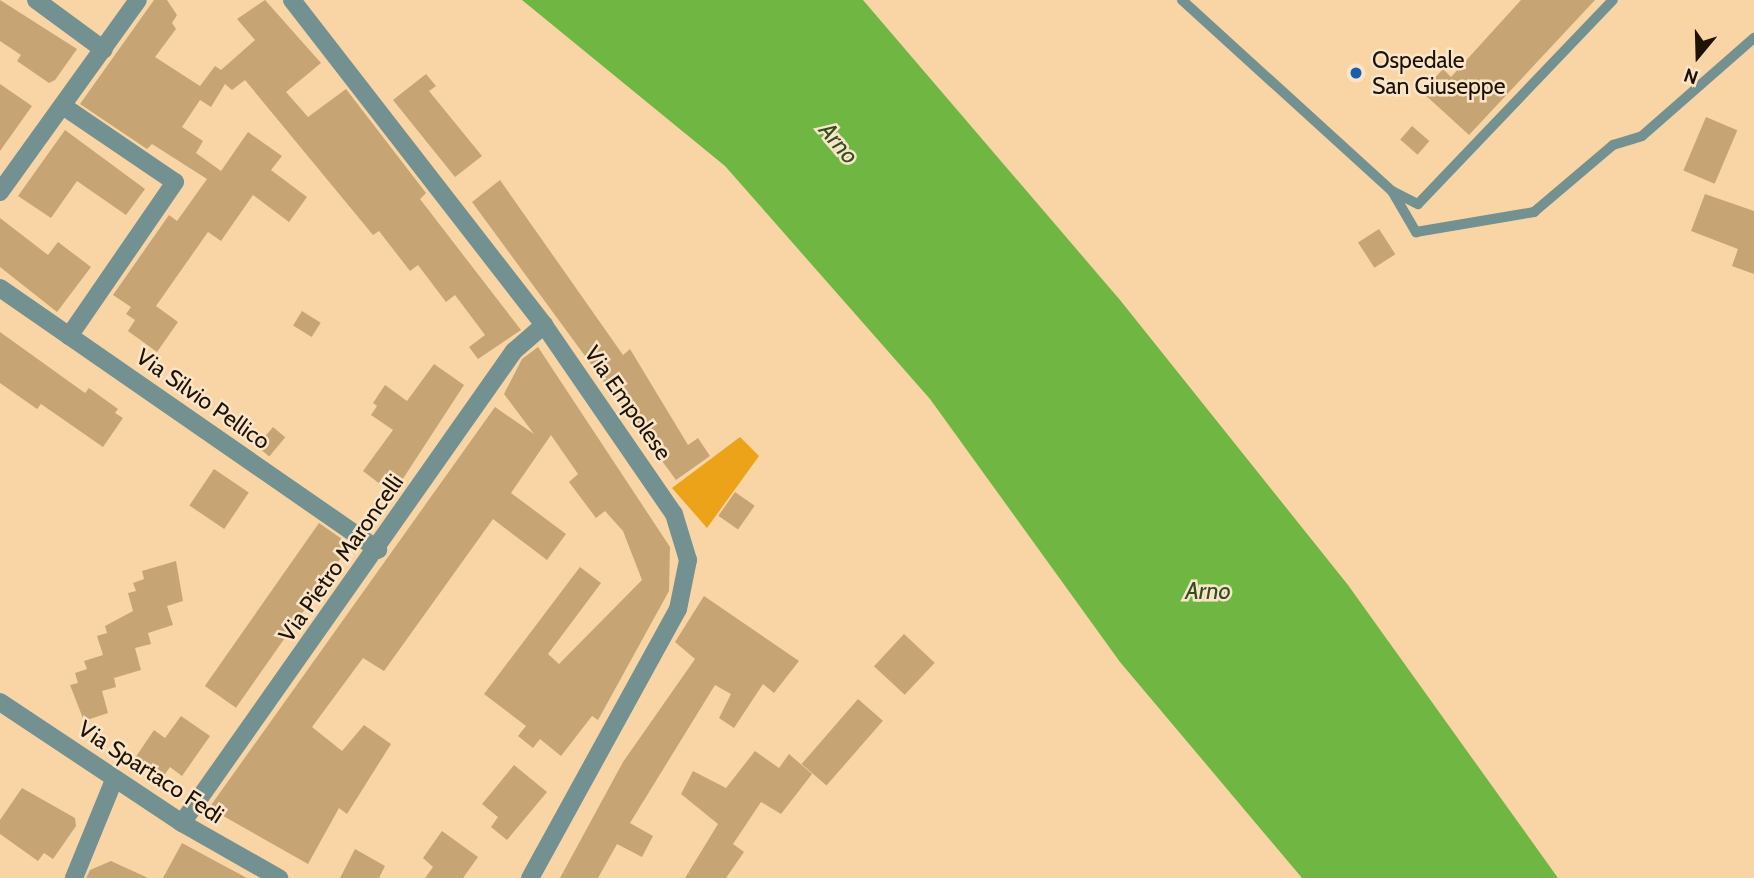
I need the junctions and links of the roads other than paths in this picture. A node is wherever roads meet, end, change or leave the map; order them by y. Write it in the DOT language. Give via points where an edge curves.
graph roads {
  1 [pos="37,0"];
  2 [pos="138,0"];
  3 [pos="292,0"];
  4 [pos="1182,0"];
  5 [pos="1613,0"];
  6 [pos="1754,38"];
  7 [pos="104,50"];
  8 [pos="63,106"];
  9 [pos="1392,191"];
  10 [pos="0,192"];
  11 [pos="0,288"];
  12 [pos="544,325"];
  13 [pos="69,336"];
  14 [pos="378,550"];
  15 [pos="0,702"];
  16 [pos="114,780"];
  17 [pos="182,823"];
  18 [pos="74,878"];
  19 [pos="279,878"];
  20 [pos="530,878"];
  1 -- 7 [label="street"];
  2 -- 7 [label="street"];
  3 -- 12 [label="street, Via Empolese"];
  4 -- 9 [label="lane"];
  5 -- 9 [label="lane" via="1418,204"];
  6 -- 9 [label="lane" via="1642,136 1613,145 1534,212 1416,232"];
  7 -- 8 [label="street"];
  8 -- 10 [label="street"];
  8 -- 13 [label="street" via="175,182"];
  11 -- 13 [label="street, Via Silvio Pellico"];
  12 -- 14 [label="street, Via Pietro Maroncelli" via="514,351"];
  12 -- 20 [label="street, Via Empolese" via="674,514 688,560 678,609"];
  13 -- 14 [label="street, Via Silvio Pellico"];
  14 -- 17 [label="street, Via Pietro Maroncelli"];
  15 -- 16 [label="street, Via Spartaco Fedi"];
  16 -- 17 [label="street, Via Spartaco Fedi"];
  16 -- 18 [label="street"];
  17 -- 19 [label="street, Via Spartaco Fedi"];
}
